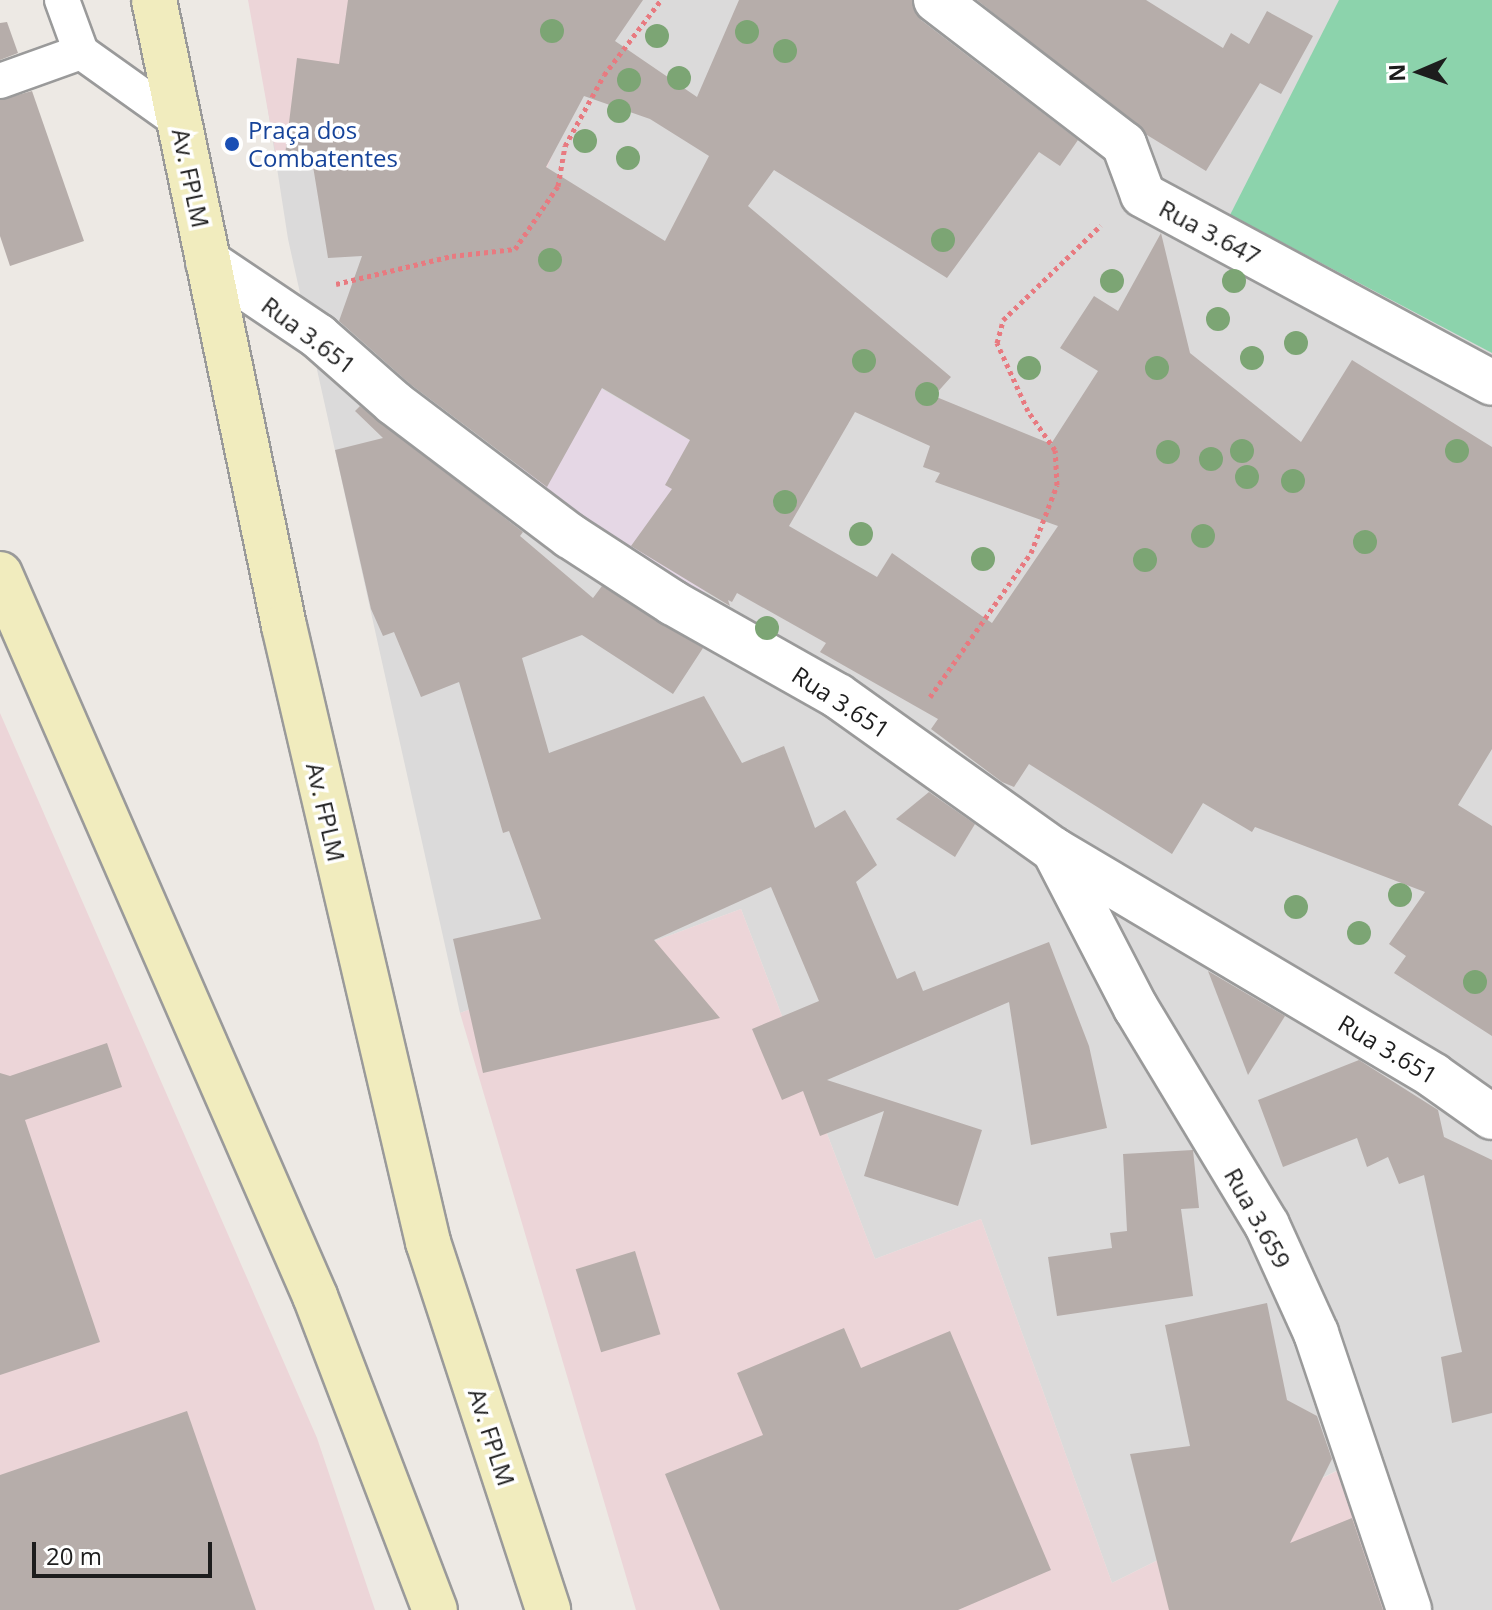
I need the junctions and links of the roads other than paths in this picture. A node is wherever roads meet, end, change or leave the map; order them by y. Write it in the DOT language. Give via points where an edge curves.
graph roads {
  1 [pos="62,0"];
  2 [pos="154,0"];
  3 [pos="936,0"];
  4 [pos="81,52"];
  5 [pos="0,81"];
  6 [pos="179,122"];
  7 [pos="208,262"];
  8 [pos="1492,383"];
  9 [pos="0,574"];
  10 [pos="1054,850"];
  11 [pos="1492,1117"];
  12 [pos="435,1610"];
  13 [pos="548,1610"];
  14 [pos="1409,1610"];
  1 -- 4 [label="lane"];
  2 -- 6 [label="main road, Av. FPLM"];
  3 -- 8 [label="street, Rua 3.647" via="1124,144 1143,195"];
  4 -- 5 [label="lane"];
  4 -- 6 [label="lane"];
  6 -- 7 [label="main road, Av. FPLM"];
  7 -- 10 [label="street, Rua 3.651" via="318,336 394,403 570,536 673,603 838,696"];
  7 -- 13 [label="main road, Av. FPLM" via="341,880 428,1242"];
  9 -- 12 [label="main road" via="315,1296"];
  10 -- 11 [label="street, Rua 3.651" via="1434,1076"];
  10 -- 14 [label="street, Rua 3.659" via="1136,1008 1267,1225 1316,1333"];
}
